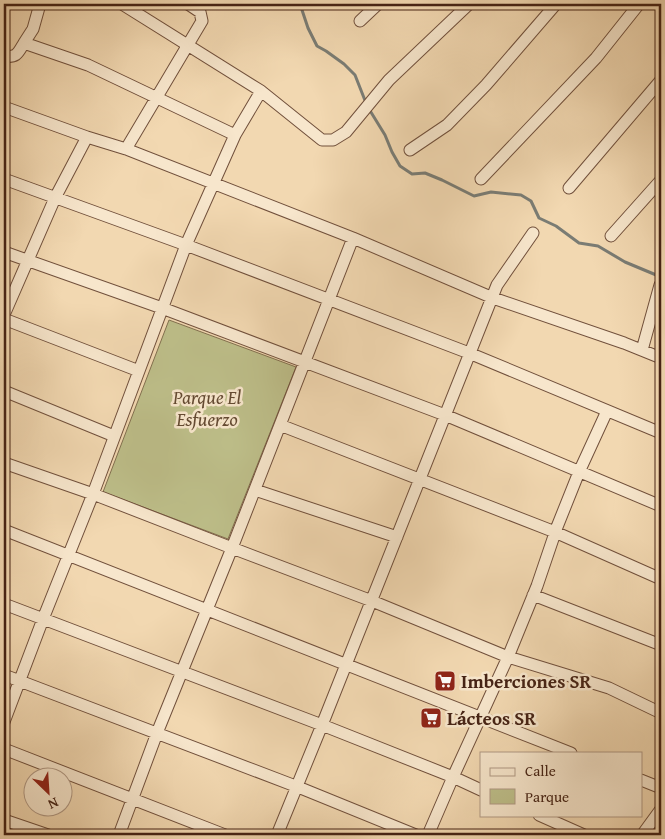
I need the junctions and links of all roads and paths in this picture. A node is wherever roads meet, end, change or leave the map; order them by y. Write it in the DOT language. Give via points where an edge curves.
graph roads {
  1 [pos="40,4"];
  2 [pos="122,4"];
  3 [pos="188,4"];
  4 [pos="378,4"];
  5 [pos="469,4"];
  6 [pos="556,4"];
  7 [pos="639,4"];
  8 [pos="360,20"];
  9 [pos="24,43"];
  10 [pos="188,45"];
  11 [pos="4,56"];
  12 [pos="661,80"];
  13 [pos="261,91"];
  14 [pos="156,98"];
  15 [pos="4,107"];
  16 [pos="235,135"];
  17 [pos="87,137"];
  18 [pos="126,149"];
  19 [pos="410,150"];
  20 [pos="4,179"];
  21 [pos="480,179"];
  22 [pos="661,180"];
  23 [pos="214,184"];
  24 [pos="569,188"];
  25 [pos="55,198"];
  26 [pos="533,233"];
  27 [pos="611,236"];
  28 [pos="353,238"];
  29 [pos="186,245"];
  30 [pos="4,252"];
  31 [pos="28,261"];
  32 [pos="660,285"];
  33 [pos="492,298"];
  34 [pos="329,300"];
  35 [pos="162,308"];
  36 [pos="4,315"];
  37 [pos="4,319"];
  38 [pos="642,350"];
  39 [pos="469,353"];
  40 [pos="661,358"];
  41 [pos="305,362"];
  42 [pos="139,371"];
  43 [pos="4,391"];
  44 [pos="608,411"];
  45 [pos="446,415"];
  46 [pos="280,424"];
  47 [pos="661,434"];
  48 [pos="114,436"];
  49 [pos="4,462"];
  50 [pos="579,472"];
  51 [pos="420,479"];
  52 [pos="255,490"];
  53 [pos="93,494"];
  54 [pos="661,506"];
  55 [pos="4,530"];
  56 [pos="555,532"];
  57 [pos="397,537"];
  58 [pos="232,548"];
  59 [pos="68,555"];
  60 [pos="661,579"];
  61 [pos="534,595"];
  62 [pos="372,601"];
  63 [pos="4,604"];
  64 [pos="207,609"];
  65 [pos="43,619"];
  66 [pos="661,645"];
  67 [pos="508,657"];
  68 [pos="347,664"];
  69 [pos="181,672"];
  70 [pos="4,674"];
  71 [pos="20,680"];
  72 [pos="661,713"];
  73 [pos="481,717"];
  74 [pos="4,722"];
  75 [pos="322,725"];
  76 [pos="157,733"];
  77 [pos="4,749"];
  78 [pos="568,752"];
  79 [pos="453,777"];
  80 [pos="642,780"];
  81 [pos="298,787"];
  82 [pos="661,788"];
  83 [pos="480,790"];
  84 [pos="132,799"];
  85 [pos="661,809"];
  86 [pos="541,816"];
  87 [pos="4,820"];
  88 [pos="48,835"];
  89 [pos="119,835"];
  90 [pos="225,835"];
  91 [pos="277,835"];
  92 [pos="416,835"];
  93 [pos="428,835"];
  94 [pos="584,835"];
  95 [pos="642,835"];
  1 -- 9 [label="street" via="33,29"];
  2 -- 10 [label="street"];
  3 -- 10 [label="street" via="200,12 202,21"];
  4 -- 8 [label="street"];
  5 -- 13 [label="street" via="389,80 346,132 333,140 322,140"];
  6 -- 19 [label="street" via="447,125"];
  7 -- 21 [label="street" via="596,58"];
  9 -- 11 [label="street" via="17,54"];
  9 -- 14 [label="street" via="88,65"];
  10 -- 13 [label="street"];
  10 -- 14 [label="street"];
  12 -- 24 [label="street"];
  13 -- 16 [label="street"];
  14 -- 16 [label="street"];
  14 -- 18 [label="street"];
  15 -- 17 [label="street"];
  16 -- 23 [label="street"];
  17 -- 18 [label="street"];
  17 -- 25 [label="street"];
  18 -- 23 [label="street"];
  20 -- 25 [label="street"];
  22 -- 27 [label="street"];
  23 -- 28 [label="street"];
  23 -- 29 [label="street"];
  25 -- 29 [label="street"];
  25 -- 31 [label="street"];
  26 -- 33 [label="street" via="497,285"];
  28 -- 33 [label="street"];
  28 -- 34 [label="street"];
  29 -- 34 [label="street"];
  29 -- 35 [label="street"];
  30 -- 31 [label="street"];
  31 -- 35 [label="street"];
  31 -- 36 [label="street"];
  32 -- 38 [label="street"];
  33 -- 38 [label="street"];
  33 -- 39 [label="street"];
  34 -- 39 [label="street"];
  34 -- 41 [label="street"];
  35 -- 41 [label="street"];
  35 -- 42 [label="street"];
  37 -- 42 [label="street"];
  38 -- 40 [label="street"];
  39 -- 44 [label="street"];
  39 -- 45 [label="street"];
  41 -- 45 [label="street"];
  41 -- 46 [label="street"];
  42 -- 48 [label="street"];
  43 -- 48 [label="street"];
  44 -- 47 [label="street"];
  44 -- 50 [label="street"];
  45 -- 50 [label="street"];
  45 -- 51 [label="street"];
  46 -- 51 [label="street"];
  46 -- 52 [label="street"];
  48 -- 53 [label="street"];
  49 -- 53 [label="street"];
  50 -- 54 [label="street"];
  50 -- 56 [label="street"];
  51 -- 56 [label="street"];
  51 -- 57 [label="street"];
  52 -- 57 [label="street"];
  52 -- 58 [label="street"];
  53 -- 58 [label="street"];
  53 -- 59 [label="street"];
  55 -- 59 [label="street"];
  56 -- 60 [label="street"];
  56 -- 61 [label="street"];
  57 -- 62 [label="street"];
  58 -- 62 [label="street"];
  58 -- 64 [label="street"];
  59 -- 64 [label="street"];
  59 -- 65 [label="street"];
  61 -- 66 [label="street"];
  61 -- 67 [label="street"];
  62 -- 67 [label="street"];
  62 -- 68 [label="street"];
  63 -- 65 [label="street"];
  64 -- 68 [label="street"];
  64 -- 69 [label="street"];
  65 -- 69 [label="street"];
  65 -- 71 [label="street"];
  67 -- 72 [label="street" via="609,688"];
  67 -- 73 [label="street"];
  68 -- 73 [label="street"];
  68 -- 75 [label="street"];
  69 -- 75 [label="street"];
  69 -- 76 [label="street"];
  70 -- 71 [label="street"];
  71 -- 74 [label="street"];
  71 -- 76 [label="street"];
  73 -- 78 [label="street"];
  73 -- 79 [label="street"];
  75 -- 79 [label="street"];
  75 -- 81 [label="street"];
  76 -- 81 [label="street"];
  76 -- 84 [label="street"];
  77 -- 84 [label="street"];
  79 -- 83 [label="street"];
  79 -- 93 [label="street"];
  80 -- 82 [label="street"];
  81 -- 91 [label="street"];
  81 -- 92 [label="street"];
  84 -- 89 [label="street"];
  84 -- 90 [label="street"];
  85 -- 95 [label="street"];
  86 -- 94 [label="street"];
  87 -- 88 [label="street"];
}
